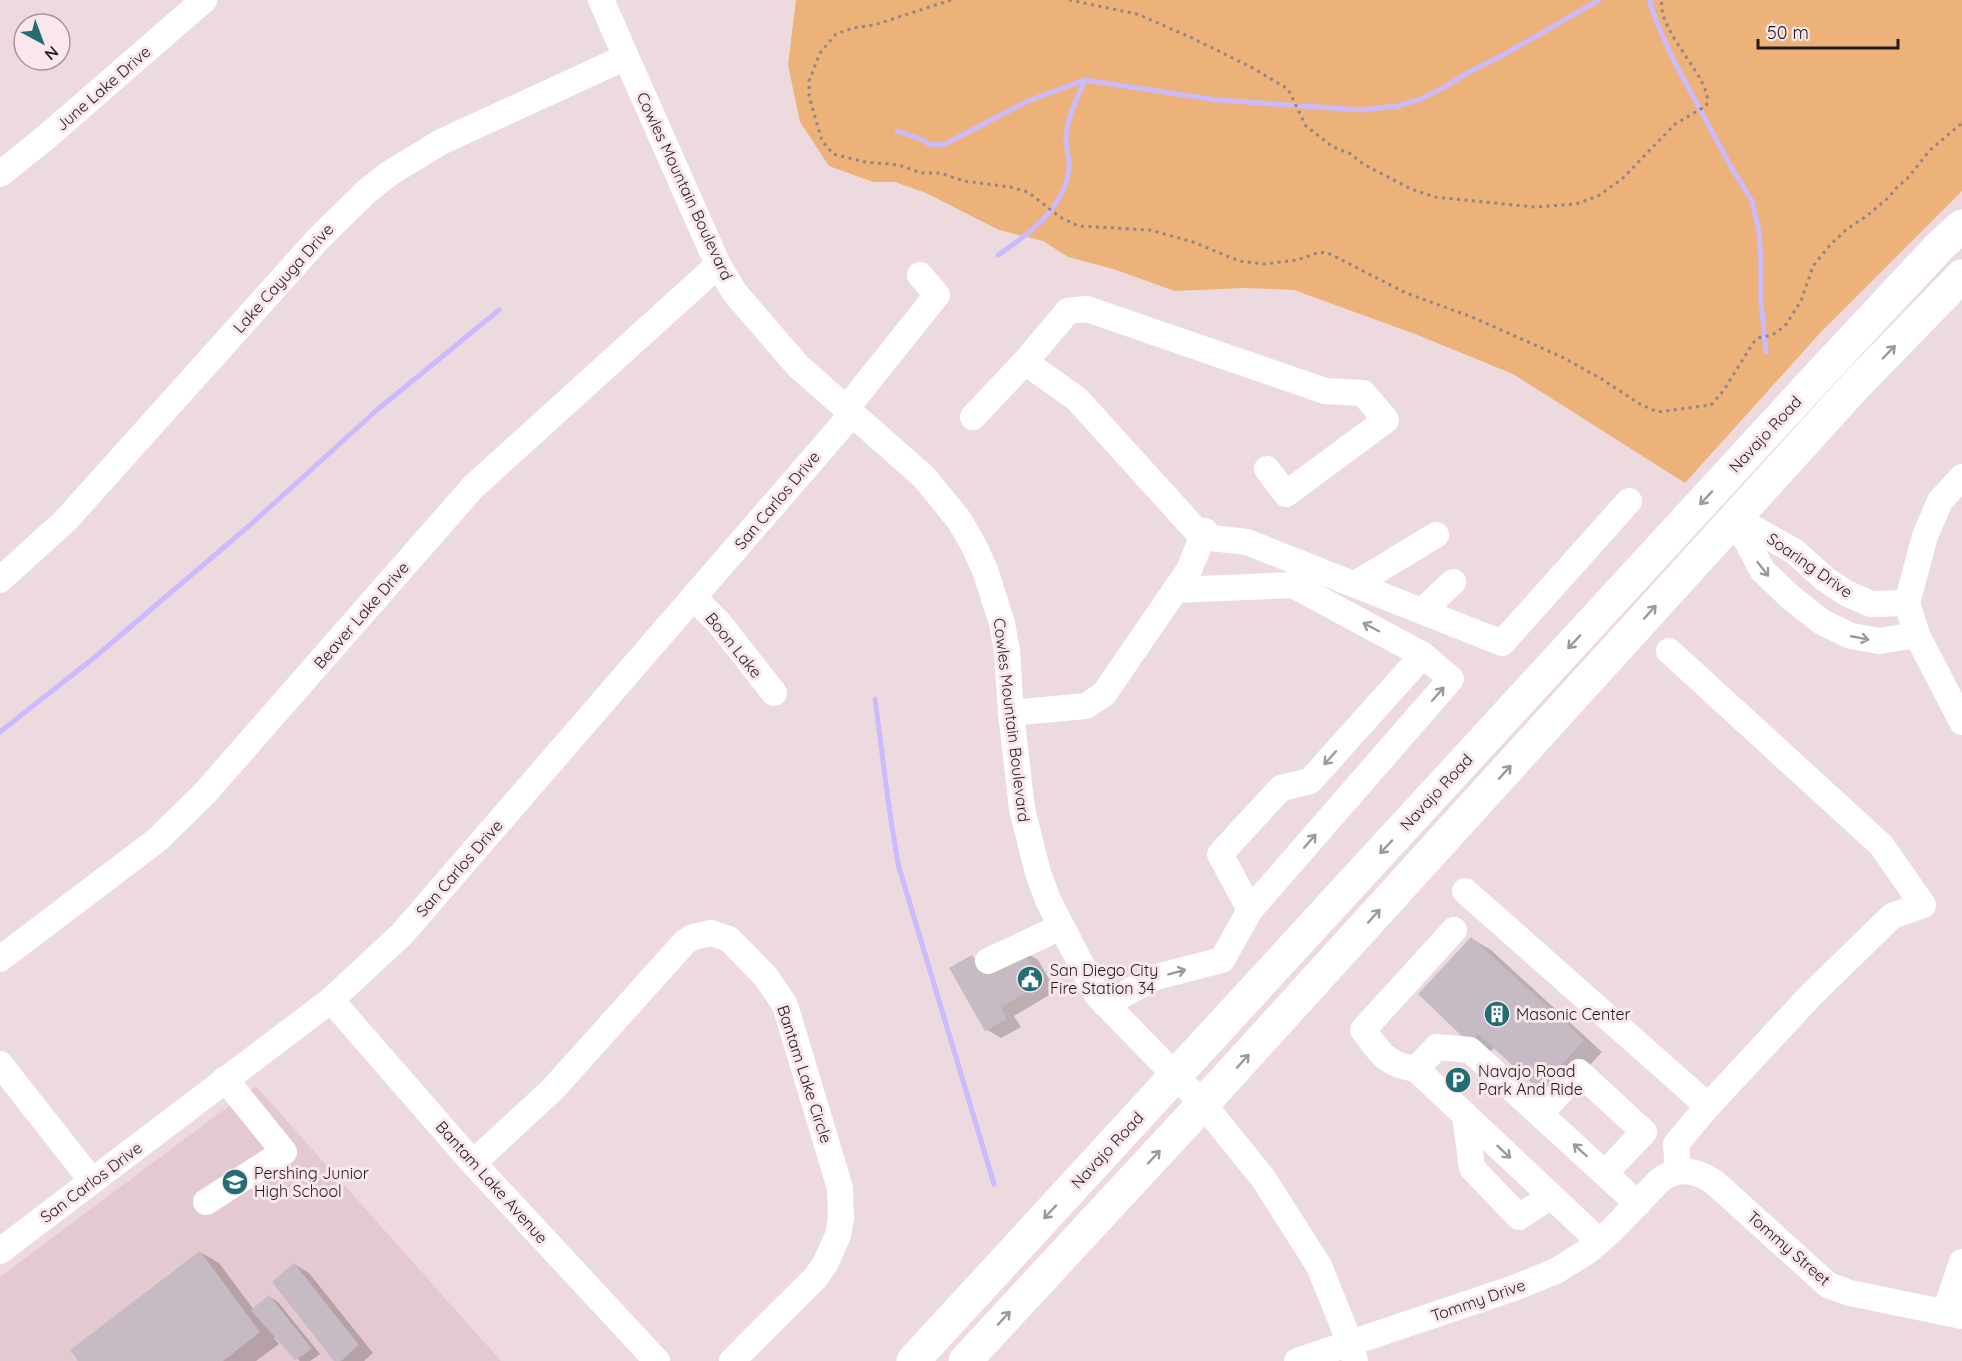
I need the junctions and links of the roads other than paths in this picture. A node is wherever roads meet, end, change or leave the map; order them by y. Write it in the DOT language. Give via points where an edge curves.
graph roads {
  1 [pos="204,0"];
  2 [pos="601,0"];
  3 [pos="626,57"];
  4 [pos="0,174"];
  5 [pos="1951,236"];
  6 [pos="718,265"];
  7 [pos="920,276"];
  8 [pos="1962,276"];
  9 [pos="1025,362"];
  10 [pos="849,412"];
  11 [pos="973,417"];
  12 [pos="1267,469"];
  13 [pos="1962,477"];
  14 [pos="1629,501"];
  15 [pos="1735,518"];
  16 [pos="1203,534"];
  17 [pos="1436,536"];
  18 [pos="0,580"];
  19 [pos="1454,582"];
  20 [pos="1831,583"];
  21 [pos="1354,585"];
  22 [pos="1175,590"];
  23 [pos="694,598"];
  24 [pos="1908,603"];
  25 [pos="1422,611"];
  26 [pos="1809,612"];
  27 [pos="1917,635"];
  28 [pos="1669,651"];
  29 [pos="1423,655"];
  30 [pos="774,693"];
  31 [pos="1011,713"];
  32 [pos="1962,722"];
  33 [pos="1465,891"];
  34 [pos="1250,910"];
  35 [pos="1061,927"];
  36 [pos="1454,930"];
  37 [pos="0,959"];
  38 [pos="988,961"];
  39 [pos="331,1000"];
  40 [pos="1105,1004"];
  41 [pos="0,1064"];
  42 [pos="1416,1069"];
  43 [pos="1175,1077"];
  44 [pos="225,1079"];
  45 [pos="1203,1104"];
  46 [pos="1708,1106"];
  47 [pos="1540,1114"];
  48 [pos="1465,1115"];
  49 [pos="473,1163"];
  50 [pos="1678,1171"];
  51 [pos="1605,1173"];
  52 [pos="92,1181"];
  53 [pos="1551,1196"];
  54 [pos="206,1202"];
  55 [pos="1638,1204"];
  56 [pos="1599,1241"];
  57 [pos="0,1251"];
  58 [pos="1962,1262"];
  59 [pos="1954,1314"];
  60 [pos="1353,1352"];
  61 [pos="657,1361"];
  62 [pos="732,1361"];
  63 [pos="913,1361"];
  64 [pos="964,1361"];
  65 [pos="1297,1361"];
  1 -- 4 [label="street, June Lake Drive"];
  2 -- 3 [label="street, Cowles Mountain Boulevard"];
  3 -- 6 [label="street, Cowles Mountain Boulevard"];
  3 -- 18 [label="street, Lake Cayuga Drive" via="441,142 368,191 319,238 66,520"];
  5 -- 15 [label="main road" via="1820,400 1736,495"];
  5 -- 43 [label="main road, Navajo Road, one-way" via="1824,369"];
  6 -- 10 [label="street, Cowles Mountain Boulevard" via="735,293 798,366"];
  6 -- 37 [label="street, Beaver Lake Drive" via="473,487 212,786 157,840"];
  7 -- 10 [label="street, San Carlos Drive" via="937,295"];
  15 -- 8 [label="main road, Navajo Road, one-way"];
  9 -- 11 [label="street"];
  9 -- 12 [label="street" via="1068,311 1087,309 1324,391 1363,393 1386,420 1286,494"];
  9 -- 16 [label="street" via="1077,399"];
  10 -- 23 [label="street, San Carlos Drive"];
  10 -- 31 [label="street, Cowles Mountain Boulevard" via="924,477 973,544 986,570 1002,623"];
  13 -- 24 [label="street" via="1936,510 1925,536"];
  14 -- 25 [label="street" via="1502,643"];
  15 -- 20 [label="street, Soaring Drive" via="1794,551"];
  15 -- 26 [label="street, Soaring Drive, one-way" via="1762,570"];
  45 -- 15 [label="main road, Navajo Road, one-way"];
  16 -- 21 [label="street" via="1247,542"];
  16 -- 22 [label="street"];
  17 -- 21 [label="street"];
  19 -- 25 [label="street"];
  20 -- 24 [label="street, Soaring Drive" via="1871,604"];
  20 -- 26 [label="street"];
  21 -- 25 [label="street"];
  29 -- 22 [label="street, one-way" via="1293,585"];
  22 -- 31 [label="street" via="1104,694 1086,706"];
  23 -- 30 [label="street, Boon Lake" via="719,622"];
  23 -- 39 [label="street, San Carlos Drive" via="402,934"];
  24 -- 27 [label="street"];
  26 -- 27 [label="street, Soaring Drive, one-way" via="1851,636 1879,641"];
  27 -- 32 [label="street"];
  28 -- 46 [label="street" via="1881,845 1923,905 1892,916 1811,995"];
  34 -- 29 [label="street, one-way" via="1451,679"];
  29 -- 34 [label="street, one-way" via="1310,781 1281,788 1220,854"];
  31 -- 35 [label="street, Cowles Mountain Boulevard" via="1018,788 1029,841"];
  33 -- 46 [label="street"];
  40 -- 34 [label="street, one-way" via="1156,977 1222,960"];
  35 -- 38 [label="street"];
  35 -- 40 [label="street, Cowles Mountain Boulevard"];
  36 -- 42 [label="street" via="1363,1030 1388,1060"];
  39 -- 44 [label="street, San Carlos Drive"];
  39 -- 49 [label="street, Bantam Lake Avenue"];
  40 -- 43 [label="street, Cowles Mountain Boulevard"];
  41 -- 52 [label="street"];
  42 -- 47 [label="street" via="1437,1047 1470,1050"];
  42 -- 48 [label="street"];
  43 -- 45 [label="street, Cowles Mountain Boulevard"];
  43 -- 63 [label="main road, Navajo Road, one-way"];
  44 -- 52 [label="street, San Carlos Drive"];
  44 -- 54 [label="street" via="284,1152"];
  45 -- 60 [label="street, Cowles Mountain Boulevard" via="1263,1178 1319,1266"];
  64 -- 45 [label="main road, Navajo Road, one-way"];
  46 -- 50 [label="street" via="1676,1144"];
  51 -- 47 [label="street, one-way"];
  47 -- 51 [label="street" via="1579,1072 1644,1132"];
  48 -- 53 [label="street, one-way"];
  48 -- 53 [label="street" via="1472,1168 1520,1217"];
  49 -- 61 [label="street, Bantam Lake Avenue"];
  49 -- 62 [label="street, Bantam Lake Circle" via="552,1090 685,942 711,933 729,939 766,977 785,1005 836,1173 841,1203 838,1234 825,1264"];
  50 -- 55 [label="street" via="1659,1181"];
  50 -- 59 [label="street, Tommy Street" via="1703,1174 1714,1182 1828,1285"];
  51 -- 55 [label="street"];
  52 -- 57 [label="street, San Carlos Drive"];
  53 -- 56 [label="street"];
  55 -- 56 [label="street, Tommy Drive"];
  56 -- 60 [label="street, Tommy Drive" via="1564,1266 1537,1279"];
  58 -- 59 [label="street"];
  60 -- 65 [label="street, Tommy Drive"];
}
